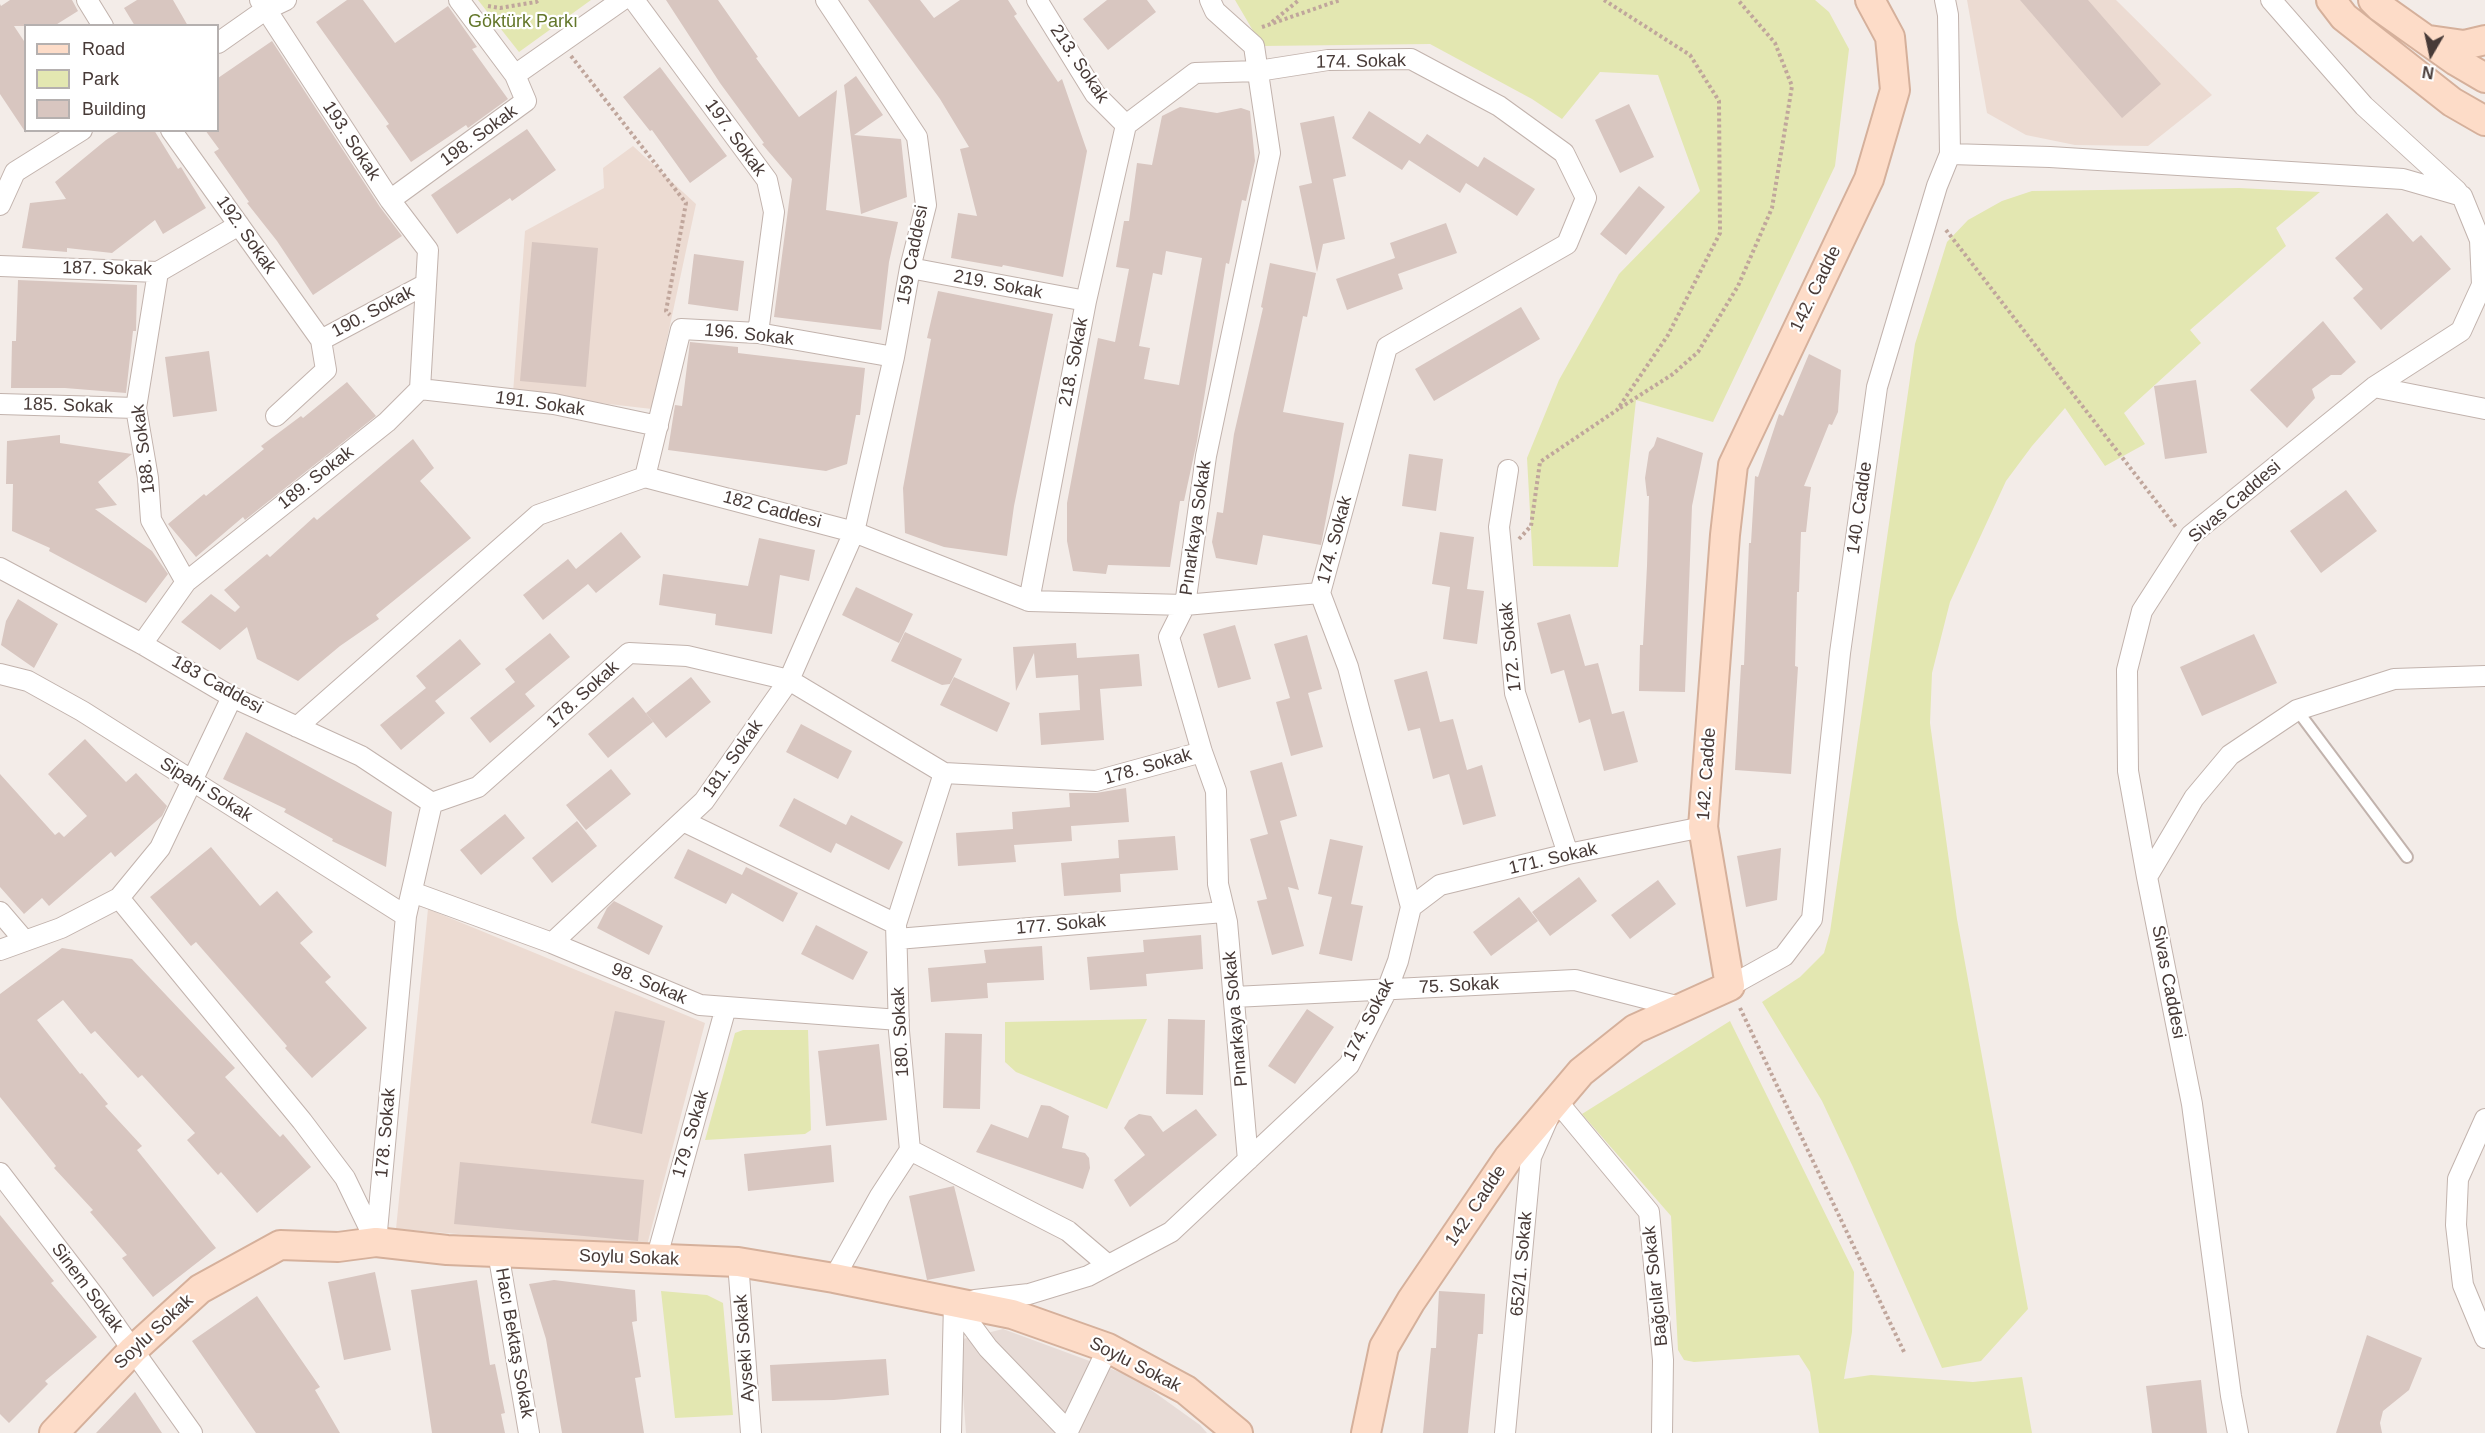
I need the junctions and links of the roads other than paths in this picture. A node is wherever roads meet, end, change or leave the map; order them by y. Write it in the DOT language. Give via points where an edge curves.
graph roads {
  1 [pos="87,0"];
  2 [pos="286,0"];
  3 [pos="459,0"];
  4 [pos="622,0"];
  5 [pos="634,0"];
  6 [pos="826,0"];
  7 [pos="1037,0"];
  8 [pos="1210,0"];
  9 [pos="1870,0"];
  10 [pos="1945,0"];
  11 [pos="2271,0"];
  12 [pos="2331,0"];
  13 [pos="2373,0"];
  14 [pos="263,5"];
  15 [pos="102,24"];
  16 [pos="2425,39"];
  17 [pos="2485,40"];
  18 [pos="219,42"];
  19 [pos="1258,71"];
  20 [pos="514,75"];
  21 [pos="2485,78"];
  22 [pos="2485,121"];
  23 [pos="1126,125"];
  24 [pos="79,132"];
  25 [pos="172,132"];
  26 [pos="1950,154"];
  27 [pos="2462,196"];
  28 [pos="390,200"];
  29 [pos="0,205"];
  30 [pos="239,225"];
  31 [pos="0,266"];
  32 [pos="910,268"];
  33 [pos="158,272"];
  34 [pos="426,284"];
  35 [pos="1086,302"];
  36 [pos="758,333"];
  37 [pos="321,340"];
  38 [pos="894,357"];
  39 [pos="2374,387"];
  40 [pos="420,389"];
  41 [pos="0,404"];
  42 [pos="135,408"];
  43 [pos="2485,409"];
  44 [pos="276,416"];
  45 [pos="658,426"];
  46 [pos="1508,470"];
  47 [pos="645,477"];
  48 [pos="854,532"];
  49 [pos="0,568"];
  50 [pos="186,582"];
  51 [pos="1320,593"];
  52 [pos="1029,601"];
  53 [pos="1185,605"];
  54 [pos="142,644"];
  55 [pos="0,674"];
  56 [pos="2485,676"];
  57 [pos="789,680"];
  58 [pos="232,697"];
  59 [pos="2297,710"];
  60 [pos="297,727"];
  61 [pos="1202,752"];
  62 [pos="944,773"];
  63 [pos="192,782"];
  64 [pos="432,803"];
  65 [pos="683,820"];
  66 [pos="1703,827"];
  67 [pos="1568,854"];
  68 [pos="2407,857"];
  69 [pos="2146,877"];
  70 [pos="412,892"];
  71 [pos="119,898"];
  72 [pos="1411,907"];
  73 [pos="0,912"];
  74 [pos="1224,912"];
  75 [pos="406,916"];
  76 [pos="897,932"];
  77 [pos="24,940"];
  78 [pos="552,943"];
  79 [pos="0,950"];
  80 [pos="1730,986"];
  81 [pos="1387,990"];
  82 [pos="1234,997"];
  83 [pos="726,1007"];
  84 [pos="1680,1007"];
  85 [pos="899,1020"];
  86 [pos="1556,1100"];
  87 [pos="2485,1119"];
  88 [pos="910,1150"];
  89 [pos="1248,1160"];
  90 [pos="0,1173"];
  91 [pos="376,1242"];
  92 [pos="498,1252"];
  93 [pos="656,1260"];
  94 [pos="738,1262"];
  95 [pos="1108,1265"];
  96 [pos="834,1278"];
  97 [pos="954,1302"];
  98 [pos="2485,1338"];
  99 [pos="1108,1348"];
  100 [pos="133,1350"];
  101 [pos="54,1433"];
  102 [pos="192,1433"];
  103 [pos="530,1433"];
  104 [pos="751,1433"];
  105 [pos="951,1433"];
  106 [pos="1238,1433"];
  107 [pos="1366,1433"];
  108 [pos="1505,1433"];
  109 [pos="1662,1433"];
  110 [pos="2238,1433"];
  1 -- 15 [label="street"];
  2 -- 14 [label="street"];
  3 -- 20 [label="street"];
  4 -- 20 [label="street, 198. Sokak"];
  5 -- 36 [label="street, 197. Sokak" via="766,180 774,212"];
  6 -- 32 [label="street, 159 Caddesi" via="917,137 926,205"];
  7 -- 23 [label="street, 213. Sokak" via="1095,94"];
  8 -- 19 [label="street, Pınarkaya Sokak" via="1215,11 1254,46"];
  9 -- 66 [label="street, 142. Cadde" via="1890,37 1895,90 1869,179 1733,465"];
  10 -- 26 [label="street, 140. Cadde"];
  11 -- 27 [label="street" via="2364,106"];
  12 -- 22 [label="street" via="2344,17 2452,102"];
  13 -- 16 [label="street"];
  14 -- 18 [label="street"];
  14 -- 28 [label="street, 193. Sokak"];
  16 -- 17 [label="street" via="2464,45"];
  16 -- 21 [label="street"];
  19 -- 23 [label="street, 174. Sokak" via="1195,73"];
  19 -- 51 [label="street, 174. Sokak" via="1328,60 1411,59 1499,106 1564,153 1586,198 1567,244 1387,347"];
  19 -- 53 [label="street, Pınarkaya Sokak" via="1270,153 1206,456"];
  20 -- 28 [label="street, 198. Sokak" via="526,102"];
  23 -- 35 [label="street, 218. Sokak"];
  24 -- 29 [label="street" via="15,172"];
  25 -- 30 [label="street, 192. Sokak"];
  26 -- 27 [label="street" via="2403,179"];
  26 -- 80 [label="street, 140. Cadde" via="1877,387 1840,653 1812,919 1784,956"];
  27 -- 39 [label="street, Sivas Caddesi" via="2480,240 2482,285 2466,322 2461,331"];
  28 -- 34 [label="street, 193. Sokak" via="428,250"];
  30 -- 33 [label="street, 187. Sokak"];
  30 -- 37 [label="street, 192. Sokak"];
  31 -- 33 [label="street, 187. Sokak"];
  32 -- 35 [label="street, 219. Sokak"];
  32 -- 38 [label="street, 159 Caddesi"];
  33 -- 42 [label="street, 188. Sokak"];
  34 -- 37 [label="street, 190. Sokak"];
  34 -- 40 [label="street"];
  35 -- 52 [label="street, 218. Sokak"];
  36 -- 38 [label="street, 196. Sokak"];
  36 -- 45 [label="street, 196. Sokak" via="681,329"];
  37 -- 44 [label="street" via="326,370"];
  38 -- 48 [label="street, 159 Caddesi"];
  39 -- 43 [label="street"];
  39 -- 69 [label="street, Sivas Caddesi" via="2191,536 2142,611 2127,670 2128,771"];
  40 -- 45 [label="street, 191. Sokak" via="554,404"];
  40 -- 50 [label="street, 189. Sokak" via="387,422"];
  41 -- 42 [label="street, 185. Sokak"];
  42 -- 50 [label="street, 188. Sokak" via="151,520"];
  45 -- 47 [label="street, 196. Sokak"];
  46 -- 67 [label="street, 172. Sokak" via="1499,527 1515,693"];
  47 -- 48 [label="street, 182 Caddesi"];
  47 -- 60 [label="street" via="538,515"];
  48 -- 52 [label="street, 182 Caddesi"];
  48 -- 57 [label="street, 181. Sokak"];
  49 -- 54 [label="street, 183 Caddesi"];
  50 -- 54 [label="street, 189. Sokak"];
  51 -- 53 [label="street, 182 Caddesi"];
  51 -- 72 [label="street, 174. Sokak" via="1348,667"];
  52 -- 53 [label="street, 182 Caddesi"];
  53 -- 61 [label="street, Pınarkaya Sokak" via="1169,637"];
  54 -- 58 [label="street, 183 Caddesi"];
  55 -- 63 [label="street, Sipahi Sokak" via="28,681 82,711"];
  56 -- 59 [label="street" via="2394,679"];
  57 -- 62 [label="street, 178. Sokak"];
  57 -- 64 [label="street, 178. Sokak" via="687,656 629,653 478,787"];
  57 -- 65 [label="street, 181. Sokak" via="704,801"];
  58 -- 60 [label="street, 183 Caddesi"];
  58 -- 63 [label="street"];
  59 -- 68 [label="lane"];
  59 -- 69 [label="street" via="2230,754 2194,798"];
  60 -- 64 [label="street, 183 Caddesi" via="360,756"];
  61 -- 62 [label="street, 178. Sokak" via="1096,781"];
  61 -- 74 [label="street, Pınarkaya Sokak" via="1216,791 1218,884"];
  62 -- 76 [label="street, 180. Sokak"];
  63 -- 71 [label="street" via="160,848"];
  63 -- 75 [label="street, Sipahi Sokak"];
  64 -- 70 [label="street, 178. Sokak"];
  65 -- 76 [label="street"];
  65 -- 78 [label="street, 181. Sokak"];
  66 -- 67 [label="street, 171. Sokak"];
  66 -- 80 [label="street, 142. Cadde"];
  67 -- 72 [label="street, 171. Sokak" via="1440,885"];
  69 -- 110 [label="street, Sivas Caddesi" via="2192,1104"];
  70 -- 75 [label="street, 178. Sokak"];
  70 -- 78 [label="street, 98. Sokak"];
  71 -- 77 [label="street" via="61,928"];
  71 -- 91 [label="street" via="345,1178"];
  72 -- 81 [label="street, 174. Sokak"];
  73 -- 77 [label="street"];
  74 -- 76 [label="street, 177. Sokak"];
  74 -- 82 [label="street, Pınarkaya Sokak"];
  75 -- 91 [label="street, 178. Sokak"];
  76 -- 85 [label="street, 180. Sokak"];
  77 -- 79 [label="street"];
  78 -- 83 [label="street, 98. Sokak" via="700,1005"];
  80 -- 84 [label="street, 142. Cadde"];
  81 -- 82 [label="street, 75. Sokak"];
  81 -- 84 [label="street, 75. Sokak" via="1575,980"];
  81 -- 89 [label="street, 174. Sokak" via="1349,1065"];
  82 -- 89 [label="street, Pınarkaya Sokak"];
  83 -- 85 [label="street, 98. Sokak"];
  83 -- 93 [label="street, 179. Sokak"];
  84 -- 86 [label="street, 142. Cadde" via="1635,1029 1581,1072"];
  85 -- 88 [label="street, 180. Sokak"];
  86 -- 107 [label="street, 142. Cadde" via="1509,1157 1384,1347"];
  86 -- 108 [label="street, 652/1. Sokak" via="1531,1157"];
  86 -- 109 [label="street, Bağcılar Sokak" via="1649,1212 1663,1360"];
  87 -- 98 [label="street" via="2458,1179 2456,1225 2463,1285"];
  88 -- 95 [label="street" via="1068,1231"];
  88 -- 96 [label="street"];
  89 -- 95 [label="street, 174. Sokak" via="1171,1232"];
  90 -- 100 [label="street, Sinem Sokak"];
  91 -- 92 [label="street, Soylu Sokak"];
  91 -- 100 [label="street, Soylu Sokak" via="338,1247 280,1245 200,1289"];
  92 -- 93 [label="street, Soylu Sokak"];
  92 -- 103 [label="street, Hacı Bektaş Sokak"];
  93 -- 94 [label="street, Soylu Sokak"];
  94 -- 96 [label="street, Soylu Sokak"];
  94 -- 104 [label="street, Ayseki Sokak"];
  95 -- 97 [label="street, 174. Sokak" via="1088,1276 1029,1294"];
  96 -- 97 [label="street, Soylu Sokak"];
  97 -- 99 [label="street, Soylu Sokak" via="1012,1314"];
  97 -- 99 [label="street" via="988,1348 1068,1431"];
  97 -- 105 [label="street"];
  99 -- 106 [label="street, Soylu Sokak" via="1186,1390"];
  100 -- 101 [label="street, Soylu Sokak"];
  100 -- 102 [label="street, Sinem Sokak"];
}
